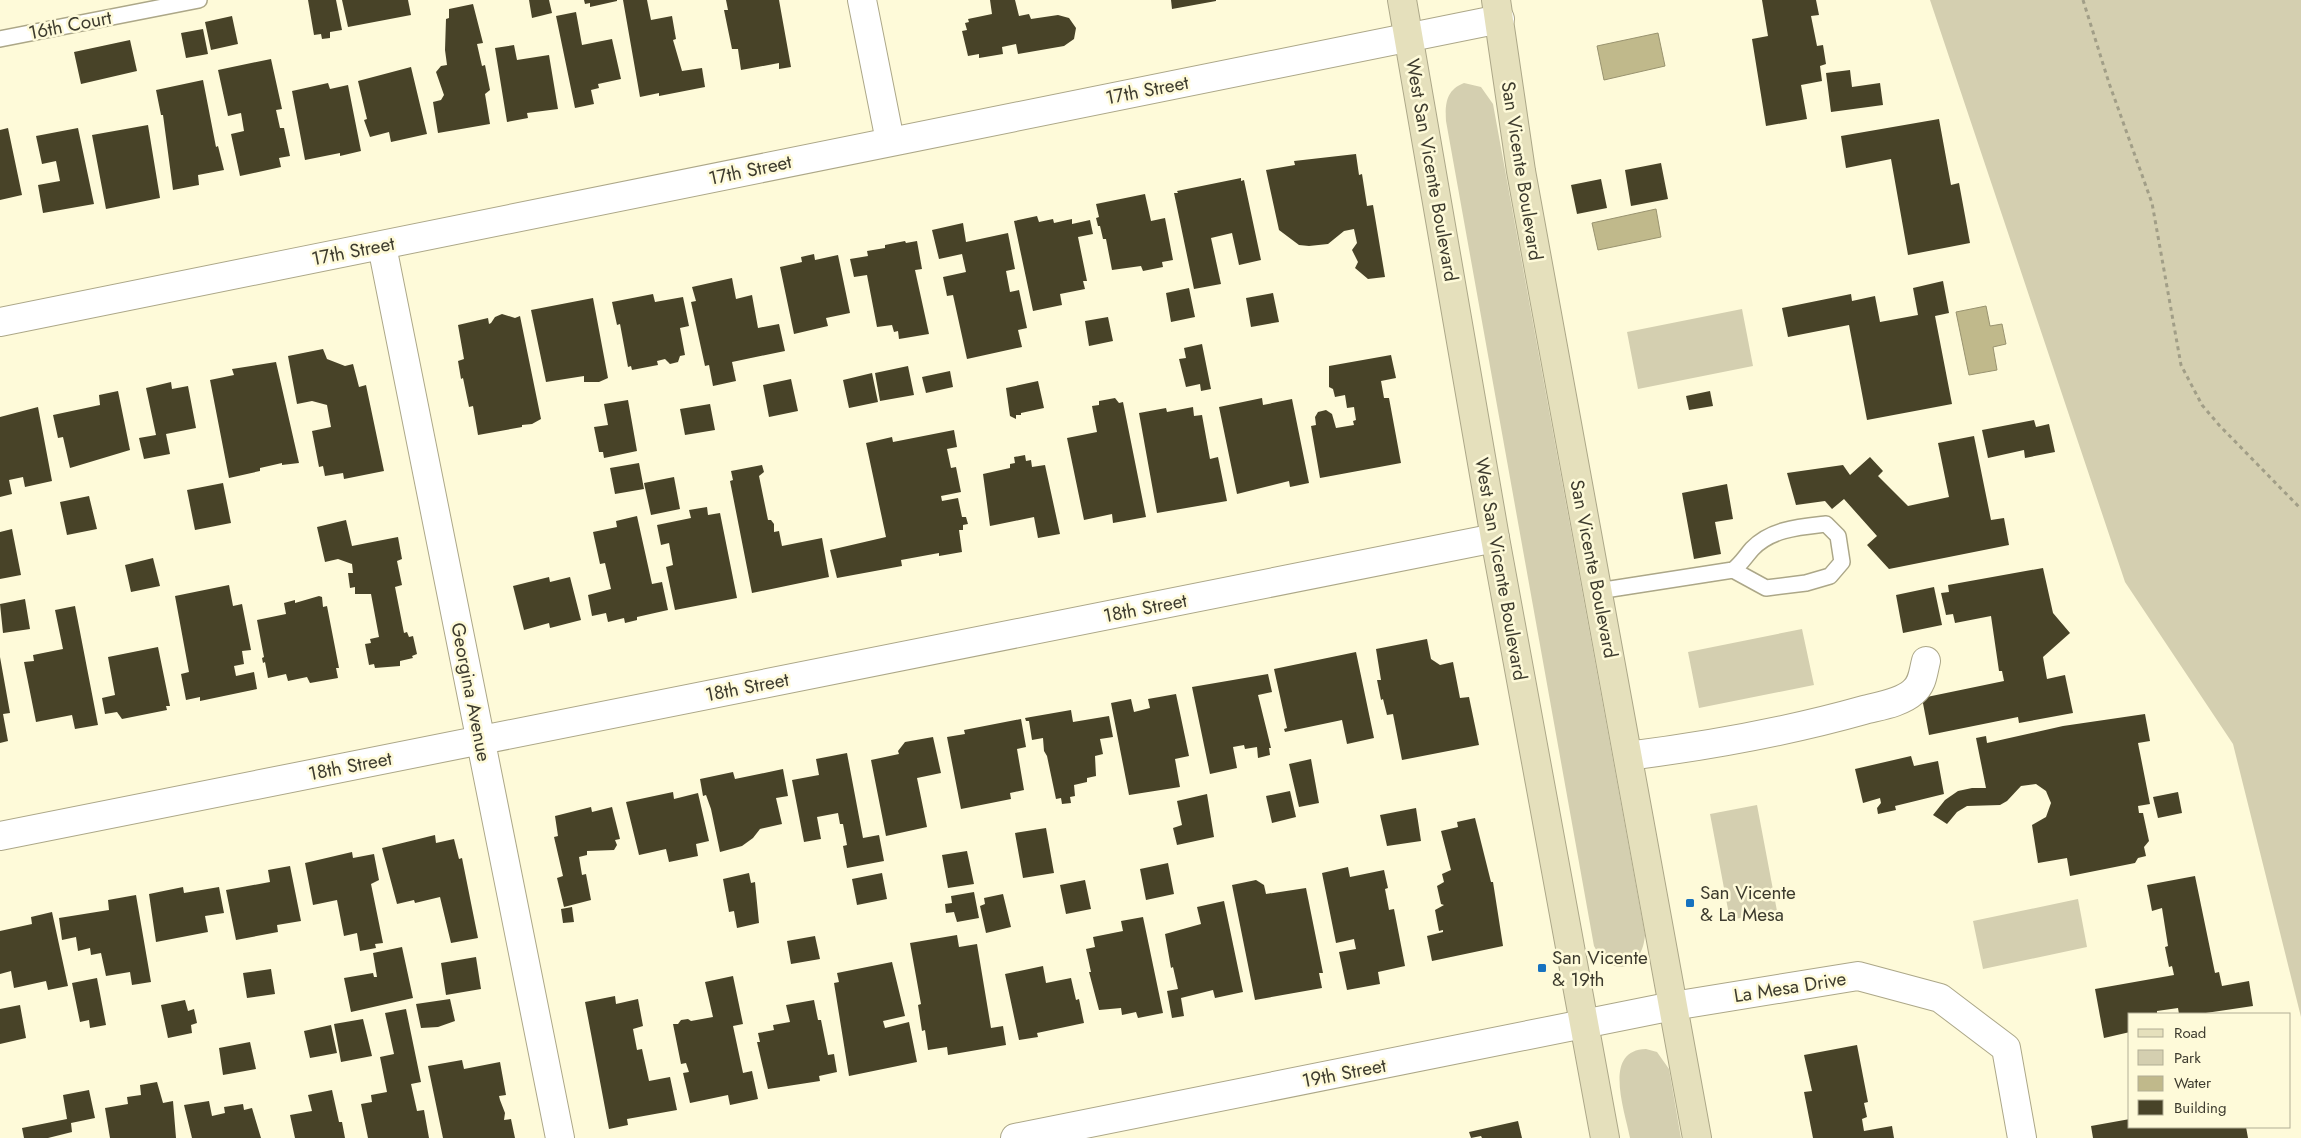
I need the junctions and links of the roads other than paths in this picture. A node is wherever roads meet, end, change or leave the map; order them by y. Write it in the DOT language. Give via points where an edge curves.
graph roads {
  1 [pos="199,0"];
  2 [pos="862,0"];
  3 [pos="1402,0"];
  4 [pos="1498,10"];
  5 [pos="1409,37"];
  6 [pos="0,39"];
  7 [pos="890,141"];
  8 [pos="382,246"];
  9 [pos="0,322"];
  10 [pos="1495,538"];
  11 [pos="1733,570"];
  12 [pos="1598,591"];
  13 [pos="1926,661"];
  14 [pos="481,740"];
  15 [pos="1628,756"];
  16 [pos="0,836"];
  17 [pos="1673,1006"];
  18 [pos="1584,1025"];
  19 [pos="560,1138"];
  20 [pos="1015,1138"];
  21 [pos="1604,1138"];
  22 [pos="1697,1138"];
  23 [pos="2022,1138"];
  1 -- 6 [label="lane, 16th Court"];
  2 -- 7 [label="street"];
  3 -- 5 [label="main road, West San Vicente Boulevard"];
  4 -- 5 [label="street, 17th Street"];
  4 -- 12 [label="main road, San Vicente Boulevard" via="1521,172"];
  5 -- 7 [label="street, 17th Street"];
  5 -- 10 [label="main road, West San Vicente Boulevard"];
  7 -- 8 [label="street, 17th Street"];
  8 -- 9 [label="street, 17th Street"];
  8 -- 14 [label="street, Georgina Avenue"];
  10 -- 14 [label="street, 18th Street"];
  10 -- 18 [label="main road, West San Vicente Boulevard"];
  11 -- 11 [label="lane" via="1752,549 1775,533 1826,524 1838,536 1842,562 1830,576 1766,588"];
  11 -- 12 [label="lane"];
  12 -- 15 [label="main road, San Vicente Boulevard"];
  13 -- 15 [label="street" via="1922,682 1914,692 1894,702 1840,717 1702,746"];
  14 -- 16 [label="street, 18th Street"];
  14 -- 19 [label="street, Georgina Avenue"];
  15 -- 17 [label="main road, San Vicente Boulevard"];
  17 -- 18 [label="street, 19th Street"];
  17 -- 22 [label="main road, San Vicente Boulevard"];
  17 -- 23 [label="street, La Mesa Drive" via="1858,976 1940,998 2006,1048"];
  18 -- 20 [label="street, 19th Street"];
  18 -- 21 [label="main road, West San Vicente Boulevard"];
}
